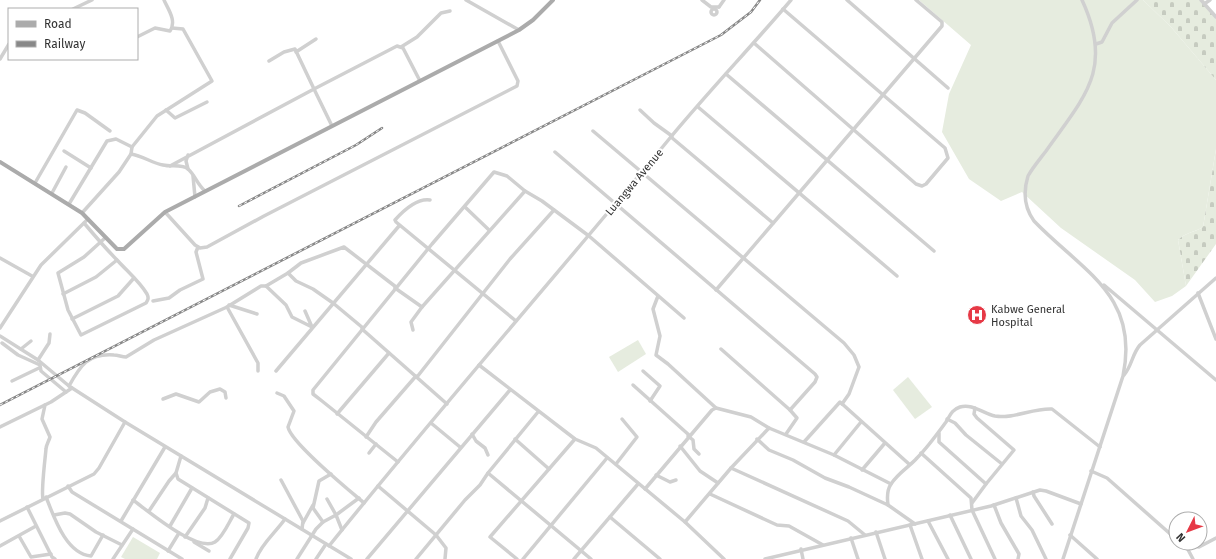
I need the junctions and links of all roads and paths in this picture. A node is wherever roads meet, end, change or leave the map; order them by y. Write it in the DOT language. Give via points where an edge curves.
graph roads {
  1 [pos="92,0"];
  2 [pos="164,0"];
  3 [pos="466,0"];
  4 [pos="553,0"];
  5 [pos="702,0"];
  6 [pos="724,0"];
  7 [pos="790,0"];
  8 [pos="847,0"];
  9 [pos="916,0"];
  10 [pos="1082,0"];
  11 [pos="1137,0"];
  12 [pos="1201,0"];
  13 [pos="1210,0"];
  14 [pos="1204,4"];
  15 [pos="75,8"];
  16 [pos="783,9"];
  17 [pos="450,11"];
  18 [pos="1216,17"];
  19 [pos="172,28"];
  20 [pos="519,30"];
  21 [pos="138,36"];
  22 [pos="316,39"];
  23 [pos="498,41"];
  24 [pos="754,44"];
  25 [pos="1096,44"];
  26 [pos="8,46"];
  27 [pos="401,46"];
  28 [pos="296,52"];
  29 [pos="0,58"];
  30 [pos="915,59"];
  31 [pos="269,61"];
  32 [pos="726,74"];
  33 [pos="420,80"];
  34 [pos="948,88"];
  35 [pos="314,89"];
  36 [pos="884,95"];
  37 [pos="207,102"];
  38 [pos="698,107"];
  39 [pos="166,110"];
  40 [pos="640,110"];
  41 [pos="332,126"];
  42 [pos="855,129"];
  43 [pos="110,131"];
  44 [pos="593,131"];
  45 [pos="671,137"];
  46 [pos="132,147"];
  47 [pos="64,151"];
  48 [pos="555,152"];
  49 [pos="131,154"];
  50 [pos="188,155"];
  51 [pos="827,161"];
  52 [pos="0,162"];
  53 [pos="170,166"];
  54 [pos="66,167"];
  55 [pos="91,168"];
  56 [pos="188,169"];
  57 [pos="642,173"];
  58 [pos="193,176"];
  59 [pos="35,183"];
  60 [pos="205,191"];
  61 [pos="525,191"];
  62 [pos="52,193"];
  63 [pos="799,193"];
  64 [pos="195,197"];
  65 [pos="430,200"];
  66 [pos="70,204"];
  67 [pos="616,205"];
  68 [pos="465,207"];
  69 [pos="554,210"];
  70 [pos="165,212"];
  71 [pos="82,213"];
  72 [pos="88,220"];
  73 [pos="84,223"];
  74 [pos="773,223"];
  75 [pos="399,226"];
  76 [pos="489,230"];
  77 [pos="589,236"];
  78 [pos="105,238"];
  79 [pos="100,241"];
  80 [pos="198,247"];
  81 [pos="428,249"];
  82 [pos="934,251"];
  83 [pos="0,258"];
  84 [pos="743,259"];
  85 [pos="117,260"];
  86 [pos="367,264"];
  87 [pos="453,270"];
  88 [pos="288,272"];
  89 [pos="32,276"];
  90 [pos="897,276"];
  91 [pos="134,278"];
  92 [pos="1216,278"];
  93 [pos="1099,282"];
  94 [pos="266,286"];
  95 [pos="396,288"];
  96 [pos="716,290"];
  97 [pos="1198,293"];
  98 [pos="63,294"];
  99 [pos="483,294"];
  100 [pos="658,296"];
  101 [pos="152,302"];
  102 [pos="333,303"];
  103 [pos="228,306"];
  104 [pos="422,307"];
  105 [pos="305,311"];
  106 [pos="257,314"];
  107 [pos="684,318"];
  108 [pos="72,319"];
  109 [pos="516,321"];
  110 [pos="312,327"];
  111 [pos="0,328"];
  112 [pos="362,329"];
  113 [pos="1157,329"];
  114 [pos="413,330"];
  115 [pos="50,334"];
  116 [pos="0,336"];
  117 [pos="1216,339"];
  118 [pos="31,341"];
  119 [pos="2,343"];
  120 [pos="21,349"];
  121 [pos="721,349"];
  122 [pos="389,352"];
  123 [pos="1134,353"];
  124 [pos="1127,355"];
  125 [pos="38,360"];
  126 [pos="479,365"];
  127 [pos="39,368"];
  128 [pos="276,371"];
  129 [pos="258,372"];
  130 [pos="643,372"];
  131 [pos="1123,376"];
  132 [pos="416,377"];
  133 [pos="1216,380"];
  134 [pos="12,381"];
  135 [pos="224,386"];
  136 [pos="633,386"];
  137 [pos="71,387"];
  138 [pos="220,389"];
  139 [pos="510,390"];
  140 [pos="66,392"];
  141 [pos="277,393"];
  142 [pos="226,398"];
  143 [pos="163,399"];
  144 [pos="650,401"];
  145 [pos="447,404"];
  146 [pos="842,404"];
  147 [pos="45,405"];
  148 [pos="716,408"];
  149 [pos="975,408"];
  150 [pos="790,410"];
  151 [pos="538,412"];
  152 [pos="337,414"];
  153 [pos="947,419"];
  154 [pos="622,420"];
  155 [pos="125,422"];
  156 [pos="861,422"];
  157 [pos="430,423"];
  158 [pos="0,427"];
  159 [pos="769,428"];
  160 [pos="939,431"];
  161 [pos="472,434"];
  162 [pos="786,434"];
  163 [pos="689,435"];
  164 [pos="366,437"];
  165 [pos="515,439"];
  166 [pos="575,439"];
  167 [pos="757,439"];
  168 [pos="804,442"];
  169 [pos="885,443"];
  170 [pos="376,444"];
  171 [pos="680,446"];
  172 [pos="165,447"];
  173 [pos="460,447"];
  174 [pos="1100,447"];
  175 [pos="369,453"];
  176 [pos="921,453"];
  177 [pos="699,454"];
  178 [pos="834,455"];
  179 [pos="181,456"];
  180 [pos="488,456"];
  181 [pos="607,458"];
  182 [pos="398,462"];
  183 [pos="616,464"];
  184 [pos="910,464"];
  185 [pos="1002,464"];
  186 [pos="731,468"];
  187 [pos="549,469"];
  188 [pos="862,470"];
  189 [pos="1091,471"];
  190 [pos="176,473"];
  191 [pos="488,473"];
  192 [pos="331,474"];
  193 [pos="656,475"];
  194 [pos="281,480"];
  195 [pos="676,480"];
  196 [pos="718,483"];
  197 [pos="638,484"];
  198 [pos="891,484"];
  199 [pos="986,484"];
  200 [pos="68,486"];
  201 [pos="378,486"];
  202 [pos="192,488"];
  203 [pos="645,489"];
  204 [pos="1033,492"];
  205 [pos="710,494"];
  206 [pos="44,498"];
  207 [pos="208,498"];
  208 [pos="359,498"];
  209 [pos="1016,498"];
  210 [pos="327,499"];
  211 [pos="133,500"];
  212 [pos="521,501"];
  213 [pos="364,502"];
  214 [pos="972,503"];
  215 [pos="1080,504"];
  216 [pos="888,505"];
  217 [pos="994,505"];
  218 [pos="313,506"];
  219 [pos="27,507"];
  220 [pos="972,510"];
  221 [pos="149,511"];
  222 [pos="408,511"];
  223 [pos="234,514"];
  224 [pos="54,515"];
  225 [pos="336,515"];
  226 [pos="950,515"];
  227 [pos="610,517"];
  228 [pos="285,519"];
  229 [pos="0,521"];
  230 [pos="121,521"];
  231 [pos="928,521"];
  232 [pos="323,522"];
  233 [pos="685,522"];
  234 [pos="303,523"];
  235 [pos="915,524"];
  236 [pos="1052,524"];
  237 [pos="910,525"];
  238 [pos="36,526"];
  239 [pos="170,526"];
  240 [pos="552,526"];
  241 [pos="133,529"];
  242 [pos="302,529"];
  243 [pos="342,530"];
  244 [pos="876,532"];
  245 [pos="1168,532"];
  246 [pos="179,533"];
  247 [pos="312,535"];
  248 [pos="436,535"];
  249 [pos="865,535"];
  250 [pos="1070,535"];
  251 [pos="19,536"];
  252 [pos="103,536"];
  253 [pos="186,536"];
  254 [pos="852,538"];
  255 [pos="194,541"];
  256 [pos="122,545"];
  257 [pos="328,545"];
  258 [pos="823,545"];
  259 [pos="0,546"];
  260 [pos="801,549"];
  261 [pos="168,551"];
  262 [pos="209,551"];
  263 [pos="581,551"];
  264 [pos="51,554"];
  265 [pos="344,554"];
  266 [pos="784,554"];
  267 [pos="30,558"];
  268 [pos="54,559"];
  269 [pos="113,559"];
  270 [pos="180,559"];
  271 [pos="230,559"];
  272 [pos="256,559"];
  273 [pos="297,559"];
  274 [pos="316,559"];
  275 [pos="340,559"];
  276 [pos="351,559"];
  277 [pos="367,559"];
  278 [pos="416,559"];
  279 [pos="445,559"];
  280 [pos="517,559"];
  281 [pos="524,559"];
  282 [pos="574,559"];
  283 [pos="591,559"];
  284 [pos="660,559"];
  285 [pos="724,559"];
  286 [pos="765,559"];
  287 [pos="784,559"];
  288 [pos="803,559"];
  289 [pos="858,559"];
  290 [pos="885,559"];
  291 [pos="922,559"];
  292 [pos="948,559"];
  293 [pos="971,559"];
  294 [pos="995,559"];
  295 [pos="1018,559"];
  296 [pos="1046,559"];
  297 [pos="1063,559"];
  298 [pos="1097,559"];
  1 -- 15 [label="street"];
  2 -- 19 [label="street" via="173,20"];
  3 -- 20 [label="street"];
  4 -- 20 [label="main road" via="534,20"];
  5 -- 6 [label="street" via="715,9"];
  7 -- 16 [label="street, Luangwa Avenue"];
  8 -- 30 [label="street"];
  9 -- 30 [label="street" via="943,24"];
  10 -- 25 [label="street" via="1091,20"];
  11 -- 25 [label="street" via="1112,23 1102,42"];
  12 -- 14 [label="street"];
  13 -- 14 [label="street"];
  14 -- 18 [label="street"];
  16 -- 24 [label="street, Luangwa Avenue"];
  16 -- 36 [label="street"];
  17 -- 27 [label="street" via="441,13 417,36"];
  19 -- 21 [label="street" via="170,31 155,28"];
  19 -- 39 [label="street" via="183,29 212,81"];
  20 -- 23 [label="main road"];
  22 -- 28 [label="street"];
  23 -- 33 [label="main road"];
  23 -- 80 [label="street" via="518,81 517,86 207,247"];
  24 -- 32 [label="street, Luangwa Avenue"];
  24 -- 42 [label="street"];
  25 -- 93 [label="street" via="1094,72 1086,93 1031,170 1025,198 1034,221"];
  26 -- 29 [label="street"];
  27 -- 33 [label="street"];
  27 -- 35 [label="street"];
  28 -- 31 [label="street" via="295,49 291,49"];
  28 -- 35 [label="street"];
  30 -- 34 [label="street"];
  30 -- 36 [label="street"];
  32 -- 38 [label="street, Luangwa Avenue"];
  32 -- 51 [label="street"];
  33 -- 41 [label="main road"];
  35 -- 41 [label="street"];
  35 -- 50 [label="street"];
  36 -- 42 [label="street"];
  36 -- 42 [label="street" via="945,148 948,158 926,184 919,186"];
  37 -- 39 [label="street" via="175,118"];
  38 -- 45 [label="street, Luangwa Avenue"];
  38 -- 63 [label="street"];
  39 -- 46 [label="street" via="157,116"];
  40 -- 45 [label="street"];
  41 -- 60 [label="main road"];
  42 -- 51 [label="street"];
  43 -- 59 [label="street" via="77,110"];
  44 -- 57 [label="street"];
  45 -- 57 [label="street, Luangwa Avenue"];
  45 -- 74 [label="street"];
  46 -- 49 [label="street"];
  46 -- 55 [label="street" via="116,139 107,141"];
  47 -- 55 [label="street"];
  48 -- 67 [label="street"];
  49 -- 53 [label="street" via="163,166"];
  49 -- 71 [label="street" via="119,172"];
  50 -- 53 [label="street"];
  50 -- 56 [label="street"];
  51 -- 63 [label="street"];
  51 -- 82 [label="street"];
  52 -- 59 [label="main road"];
  53 -- 56 [label="street"];
  54 -- 62 [label="street"];
  55 -- 66 [label="street"];
  56 -- 58 [label="street"];
  57 -- 67 [label="street, Luangwa Avenue"];
  57 -- 84 [label="street"];
  58 -- 60 [label="street"];
  58 -- 64 [label="street"];
  59 -- 62 [label="main road"];
  60 -- 64 [label="main road"];
  61 -- 68 [label="street" via="507,176 494,172"];
  61 -- 69 [label="street"];
  61 -- 76 [label="street"];
  62 -- 66 [label="main road"];
  63 -- 74 [label="street"];
  63 -- 90 [label="street"];
  64 -- 70 [label="main road"];
  65 -- 75 [label="street" via="407,208 395,221"];
  66 -- 71 [label="main road"];
  67 -- 77 [label="street, Luangwa Avenue"];
  67 -- 96 [label="street"];
  68 -- 76 [label="street"];
  68 -- 81 [label="street"];
  69 -- 77 [label="street"];
  69 -- 99 [label="street"];
  70 -- 78 [label="main road" via="124,249 117,248"];
  70 -- 80 [label="street"];
  71 -- 72 [label="main road"];
  72 -- 73 [label="street"];
  72 -- 78 [label="main road"];
  73 -- 79 [label="street"];
  73 -- 89 [label="street"];
  74 -- 84 [label="street"];
  75 -- 81 [label="street"];
  75 -- 86 [label="street"];
  76 -- 87 [label="street"];
  77 -- 100 [label="street"];
  77 -- 109 [label="street, Luangwa Avenue"];
  78 -- 79 [label="street"];
  79 -- 85 [label="street"];
  79 -- 98 [label="street" via="84,257 58,273"];
  80 -- 101 [label="street" via="196,252 203,279 169,298"];
  81 -- 87 [label="street"];
  81 -- 95 [label="street"];
  83 -- 89 [label="street"];
  84 -- 96 [label="street"];
  84 -- 146 [label="street" via="844,343 854,355 859,367 849,394"];
  85 -- 91 [label="street"];
  85 -- 98 [label="street" via="96,277"];
  86 -- 88 [label="street" via="344,247 301,263"];
  86 -- 95 [label="street"];
  86 -- 102 [label="street"];
  87 -- 99 [label="street"];
  87 -- 104 [label="street"];
  88 -- 94 [label="street"];
  88 -- 102 [label="street" via="296,281"];
  89 -- 111 [label="street"];
  91 -- 108 [label="street" via="118,296"];
  91 -- 108 [label="street" via="148,296 146,303 82,336"];
  92 -- 97 [label="street"];
  93 -- 113 [label="street"];
  93 -- 124 [label="street" via="1120,312"];
  94 -- 103 [label="street" via="261,286"];
  94 -- 110 [label="street" via="286,305 292,317"];
  95 -- 104 [label="street"];
  95 -- 112 [label="street"];
  96 -- 150 [label="street" via="817,377"];
  97 -- 113 [label="street"];
  97 -- 117 [label="street"];
  98 -- 108 [label="street"];
  99 -- 109 [label="street"];
  99 -- 132 [label="street"];
  100 -- 107 [label="street"];
  100 -- 148 [label="street" via="653,309 660,336 656,356"];
  102 -- 110 [label="street"];
  102 -- 112 [label="street"];
  103 -- 106 [label="street"];
  103 -- 129 [label="street" via="258,362"];
  103 -- 137 [label="street" via="154,340 126,357 97,357 83,364"];
  104 -- 114 [label="street" via="411,322"];
  105 -- 110 [label="street"];
  109 -- 126 [label="street, Luangwa Avenue"];
  110 -- 128 [label="street"];
  112 -- 122 [label="street"];
  112 -- 152 [label="street" via="313,390 313,394"];
  113 -- 123 [label="street"];
  113 -- 133 [label="street"];
  115 -- 125 [label="street" via="49,343"];
  116 -- 120 [label="street"];
  118 -- 120 [label="street"];
  119 -- 127 [label="street" via="18,355 40,365"];
  120 -- 125 [label="street"];
  121 -- 150 [label="street"];
  122 -- 132 [label="street"];
  122 -- 152 [label="street"];
  123 -- 124 [label="street"];
  123 -- 131 [label="street" via="1130,366"];
  124 -- 131 [label="street"];
  125 -- 137 [label="street"];
  126 -- 139 [label="street"];
  126 -- 145 [label="street, Luangwa Avenue"];
  127 -- 134 [label="street"];
  127 -- 140 [label="street"];
  130 -- 144 [label="street" via="660,386"];
  131 -- 174 [label="street"];
  132 -- 145 [label="street"];
  132 -- 164 [label="street"];
  135 -- 138 [label="street"];
  136 -- 144 [label="street"];
  137 -- 140 [label="street"];
  137 -- 155 [label="street"];
  138 -- 142 [label="street" via="225,392"];
  138 -- 143 [label="street" via="210,392 199,402 176,394"];
  139 -- 151 [label="street"];
  139 -- 161 [label="street"];
  140 -- 147 [label="street"];
  141 -- 192 [label="street" via="284,396 294,411 289,431 307,454"];
  144 -- 163 [label="street"];
  145 -- 157 [label="street, Luangwa Avenue"];
  146 -- 156 [label="street"];
  146 -- 168 [label="street" via="840,402 836,405"];
  147 -- 158 [label="street"];
  147 -- 206 [label="street" via="42,419 50,437 46,448 41,492"];
  148 -- 159 [label="street" via="751,417"];
  148 -- 163 [label="street" via="709,411"];
  149 -- 153 [label="street" via="959,407 951,412"];
  149 -- 174 [label="street" via="1004,417 1052,409"];
  149 -- 185 [label="street" via="974,414 977,418 1014,450"];
  150 -- 162 [label="street" via="797,418"];
  151 -- 165 [label="street"];
  151 -- 166 [label="street"];
  152 -- 164 [label="street"];
  153 -- 160 [label="street"];
  153 -- 185 [label="street"];
  154 -- 183 [label="street" via="637,437"];
  155 -- 172 [label="street"];
  155 -- 200 [label="street" via="96,472"];
  156 -- 169 [label="street"];
  156 -- 178 [label="street"];
  157 -- 173 [label="street"];
  157 -- 182 [label="street, Luangwa Avenue"];
  159 -- 162 [label="street"];
  159 -- 167 [label="street"];
  160 -- 176 [label="street"];
  160 -- 199 [label="street" via="939,442"];
  161 -- 173 [label="street"];
  161 -- 180 [label="street" via="485,448"];
  162 -- 168 [label="street"];
  163 -- 171 [label="street"];
  163 -- 177 [label="street" via="693,440 694,449"];
  164 -- 170 [label="street"];
  165 -- 187 [label="street"];
  165 -- 191 [label="street"];
  166 -- 181 [label="street" via="596,448"];
  166 -- 187 [label="street"];
  167 -- 186 [label="street"];
  167 -- 216 [label="street" via="769,450"];
  168 -- 178 [label="street"];
  169 -- 184 [label="street"];
  169 -- 188 [label="street"];
  170 -- 175 [label="street"];
  170 -- 182 [label="street"];
  171 -- 193 [label="street"];
  171 -- 196 [label="street" via="700,471"];
  172 -- 179 [label="street"];
  172 -- 211 [label="street"];
  173 -- 222 [label="street"];
  174 -- 189 [label="street"];
  176 -- 184 [label="street"];
  176 -- 214 [label="street" via="971,498"];
  178 -- 188 [label="street"];
  179 -- 190 [label="street"];
  179 -- 228 [label="street"];
  181 -- 183 [label="street"];
  181 -- 240 [label="street"];
  182 -- 201 [label="street, Luangwa Avenue"];
  183 -- 197 [label="street"];
  184 -- 198 [label="street"];
  185 -- 199 [label="street"];
  186 -- 196 [label="street"];
  186 -- 249 [label="street" via="848,521"];
  187 -- 212 [label="street"];
  188 -- 198 [label="street"];
  189 -- 215 [label="street"];
  189 -- 245 [label="street" via="1107,478"];
  190 -- 202 [label="street" via="178,480"];
  190 -- 221 [label="street"];
  191 -- 212 [label="street"];
  191 -- 248 [label="street"];
  192 -- 208 [label="street"];
  192 -- 218 [label="street" via="320,480"];
  193 -- 195 [label="street" via="670,482"];
  193 -- 203 [label="street"];
  194 -- 234 [label="street"];
  196 -- 205 [label="street"];
  197 -- 203 [label="street"];
  197 -- 227 [label="street"];
  198 -- 216 [label="street" via="887,497"];
  199 -- 214 [label="street"];
  200 -- 206 [label="street"];
  200 -- 230 [label="street" via="72,492"];
  201 -- 213 [label="street, Luangwa Avenue"];
  201 -- 222 [label="street"];
  202 -- 207 [label="street"];
  202 -- 239 [label="street"];
  203 -- 233 [label="street"];
  204 -- 209 [label="street"];
  204 -- 215 [label="street" via="1046,491"];
  204 -- 236 [label="street"];
  205 -- 233 [label="street"];
  205 -- 258 [label="street" via="777,525 789,526"];
  206 -- 219 [label="street"];
  206 -- 224 [label="street"];
  207 -- 223 [label="street"];
  207 -- 253 [label="street" via="208,502"];
  208 -- 213 [label="street"];
  208 -- 225 [label="street"];
  209 -- 217 [label="street"];
  209 -- 296 [label="street" via="1021,516 1032,530"];
  210 -- 225 [label="street"];
  211 -- 221 [label="street"];
  211 -- 230 [label="street"];
  212 -- 240 [label="street"];
  212 -- 280 [label="street" via="490,537"];
  213 -- 243 [label="street, Luangwa Avenue"];
  214 -- 220 [label="street"];
  215 -- 250 [label="street"];
  216 -- 235 [label="street"];
  217 -- 220 [label="street"];
  217 -- 295 [label="street" via="1019,554"];
  218 -- 232 [label="street"];
  218 -- 234 [label="street"];
  219 -- 229 [label="street"];
  219 -- 238 [label="street"];
  220 -- 226 [label="street"];
  220 -- 294 [label="street"];
  221 -- 239 [label="street" via="155,518"];
  222 -- 248 [label="street"];
  222 -- 277 [label="street"];
  223 -- 255 [label="street" via="214,543"];
  223 -- 271 [label="street" via="249,525"];
  224 -- 252 [label="street" via="70,514"];
  224 -- 252 [label="street" via="67,542 87,556 91,556"];
  225 -- 232 [label="street"];
  225 -- 243 [label="street"];
  226 -- 231 [label="street"];
  226 -- 293 [label="street"];
  227 -- 263 [label="street"];
  227 -- 284 [label="street"];
  228 -- 242 [label="street"];
  228 -- 272 [label="street"];
  230 -- 241 [label="street"];
  231 -- 235 [label="street"];
  231 -- 292 [label="street"];
  232 -- 247 [label="street"];
  233 -- 285 [label="street"];
  234 -- 242 [label="street"];
  235 -- 237 [label="street"];
  237 -- 244 [label="street"];
  237 -- 291 [label="street"];
  238 -- 251 [label="street"];
  238 -- 264 [label="street"];
  239 -- 246 [label="street"];
  240 -- 263 [label="street"];
  240 -- 281 [label="street"];
  241 -- 256 [label="street"];
  241 -- 261 [label="street"];
  242 -- 247 [label="street"];
  243 -- 257 [label="street, Luangwa Avenue"];
  244 -- 249 [label="street"];
  244 -- 290 [label="street"];
  246 -- 253 [label="street"];
  246 -- 261 [label="street"];
  247 -- 257 [label="street"];
  247 -- 273 [label="street"];
  248 -- 278 [label="street"];
  248 -- 279 [label="street" via="446,548"];
  249 -- 254 [label="street"];
  250 -- 297 [label="street"];
  250 -- 298 [label="street"];
  251 -- 259 [label="street"];
  251 -- 267 [label="street"];
  252 -- 256 [label="street"];
  253 -- 255 [label="street"];
  254 -- 258 [label="street"];
  254 -- 289 [label="street"];
  255 -- 262 [label="street"];
  256 -- 269 [label="street"];
  257 -- 265 [label="street"];
  257 -- 274 [label="street, Luangwa Avenue"];
  258 -- 260 [label="street"];
  260 -- 266 [label="street"];
  260 -- 288 [label="street"];
  261 -- 270 [label="street"];
  263 -- 282 [label="street"];
  263 -- 283 [label="street"];
  264 -- 267 [label="street"];
  264 -- 268 [label="street"];
  265 -- 275 [label="street"];
  265 -- 276 [label="street"];
  266 -- 286 [label="street"];
  266 -- 287 [label="street"];
}
